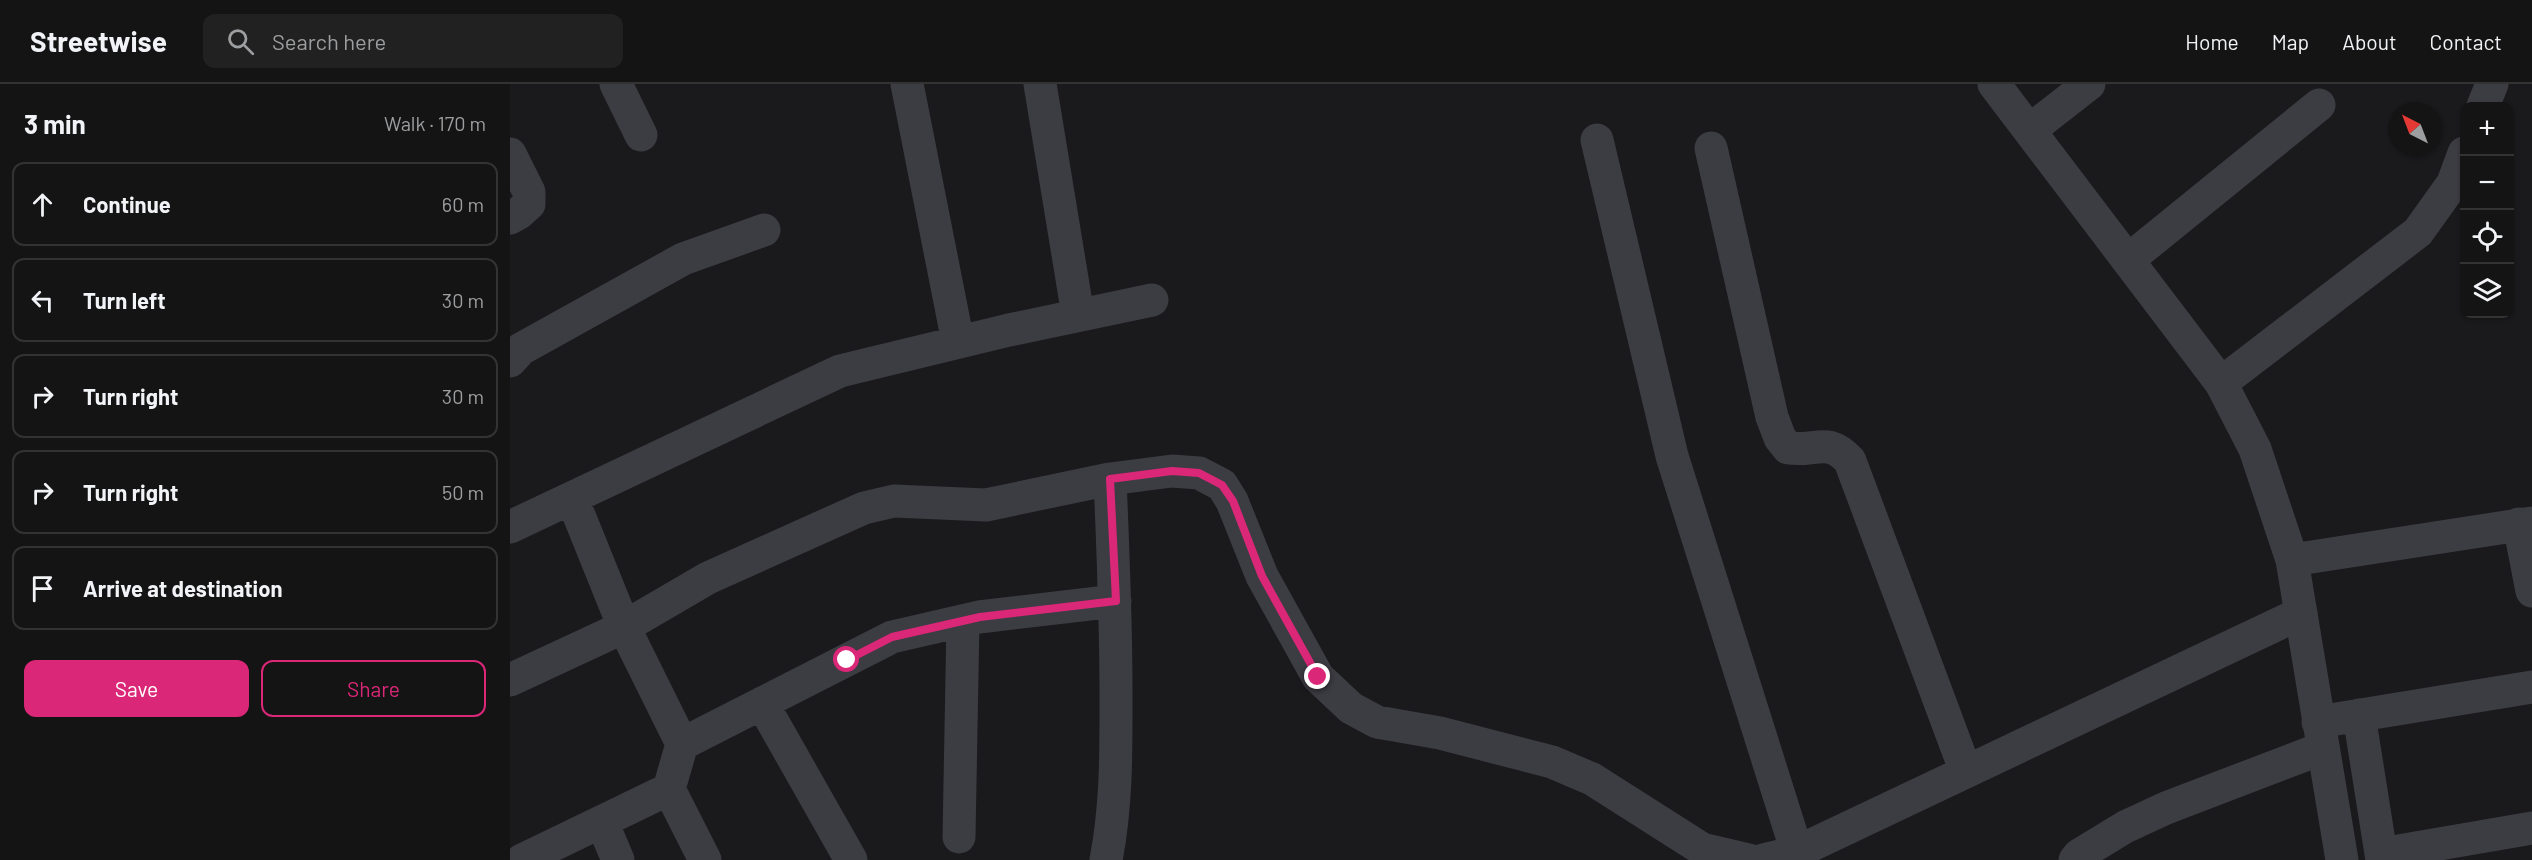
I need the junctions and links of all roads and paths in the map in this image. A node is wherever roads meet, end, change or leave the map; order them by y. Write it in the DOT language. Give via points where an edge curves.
graph roads {
  1 [pos="616,84"];
  2 [pos="907,84"];
  3 [pos="1040,84"];
  4 [pos="1994,84"];
  5 [pos="2089,84"];
  6 [pos="2492,84"];
  7 [pos="2485,102"];
  8 [pos="2319,105"];
  9 [pos="2030,130"];
  10 [pos="641,135"];
  11 [pos="1597,140"];
  12 [pos="1711,148"];
  13 [pos="510,154"];
  14 [pos="2463,156"];
  15 [pos="510,218"];
  16 [pos="764,230"];
  17 [pos="2128,260"];
  18 [pos="1152,300"];
  19 [pos="1077,315"];
  20 [pos="958,342"];
  21 [pos="510,361"];
  22 [pos="2221,383"];
  23 [pos="1110,479"];
  24 [pos="572,498"];
  25 [pos="2526,524"];
  26 [pos="510,527"];
  27 [pos="2292,560"];
  28 [pos="2532,591"];
  29 [pos="1116,601"];
  30 [pos="2301,613"];
  31 [pos="963,621"];
  32 [pos="624,627"];
  33 [pos="510,680"];
  34 [pos="2532,687"];
  35 [pos="762,703"];
  36 [pos="2359,715"];
  37 [pos="2320,735"];
  38 [pos="682,744"];
  39 [pos="1966,772"];
  40 [pos="669,789"];
  41 [pos="602,822"];
  42 [pos="2532,828"];
  43 [pos="959,837"];
  44 [pos="1797,852"];
  45 [pos="2382,857"];
  46 [pos="522,860"];
  47 [pos="618,860"];
  48 [pos="705,860"];
  49 [pos="851,860"];
  50 [pos="1106,860"];
  51 [pos="1749,860"];
  52 [pos="1763,860"];
  53 [pos="2075,860"];
  54 [pos="2342,860"];
  1 -- 10 [label="street"];
  2 -- 20 [label="street"];
  3 -- 19 [label="street"];
  4 -- 9 [label="street"];
  5 -- 9 [label="street"];
  6 -- 7 [label="street"];
  8 -- 17 [label="street"];
  9 -- 17 [label="street"];
  11 -- 44 [label="street" via="1672,456"];
  12 -- 39 [label="street" via="1780,438 1788,448 1830,446 1850,461"];
  13 -- 15 [label="street" via="529,192 529,204"];
  14 -- 22 [label="street" via="2453,183 2418,232"];
  16 -- 21 [label="street" via="683,259 521,349"];
  17 -- 22 [label="street"];
  18 -- 19 [label="street"];
  19 -- 20 [label="street"];
  20 -- 24 [label="street" via="840,371"];
  22 -- 27 [label="street" via="2255,449"];
  23 -- 29 [label="street"];
  23 -- 32 [label="street" via="986,505 894,501 864,508 708,578"];
  23 -- 51 [label="street" via="1181,472 1199,473 1222,485 1233,501 1262,576 1318,677 1351,708 1377,722 1440,733 1552,762 1592,779 1702,849"];
  24 -- 26 [label="street"];
  24 -- 32 [label="street"];
  25 -- 27 [label="street"];
  25 -- 28 [label="street"];
  27 -- 30 [label="street"];
  29 -- 31 [label="street"];
  29 -- 50 [label="street" via="1116,777"];
  30 -- 37 [label="street"];
  30 -- 39 [label="street"];
  31 -- 35 [label="street" via="892,637"];
  31 -- 43 [label="street"];
  32 -- 33 [label="street"];
  32 -- 38 [label="street"];
  34 -- 36 [label="street"];
  35 -- 38 [label="street"];
  35 -- 49 [label="street"];
  36 -- 37 [label="street"];
  36 -- 45 [label="street"];
  37 -- 53 [label="street" via="2126,827"];
  37 -- 54 [label="street"];
  38 -- 40 [label="street"];
  39 -- 44 [label="street"];
  40 -- 41 [label="street"];
  40 -- 48 [label="street"];
  41 -- 46 [label="street"];
  41 -- 47 [label="street"];
  42 -- 45 [label="street"];
  44 -- 52 [label="street"];
}
